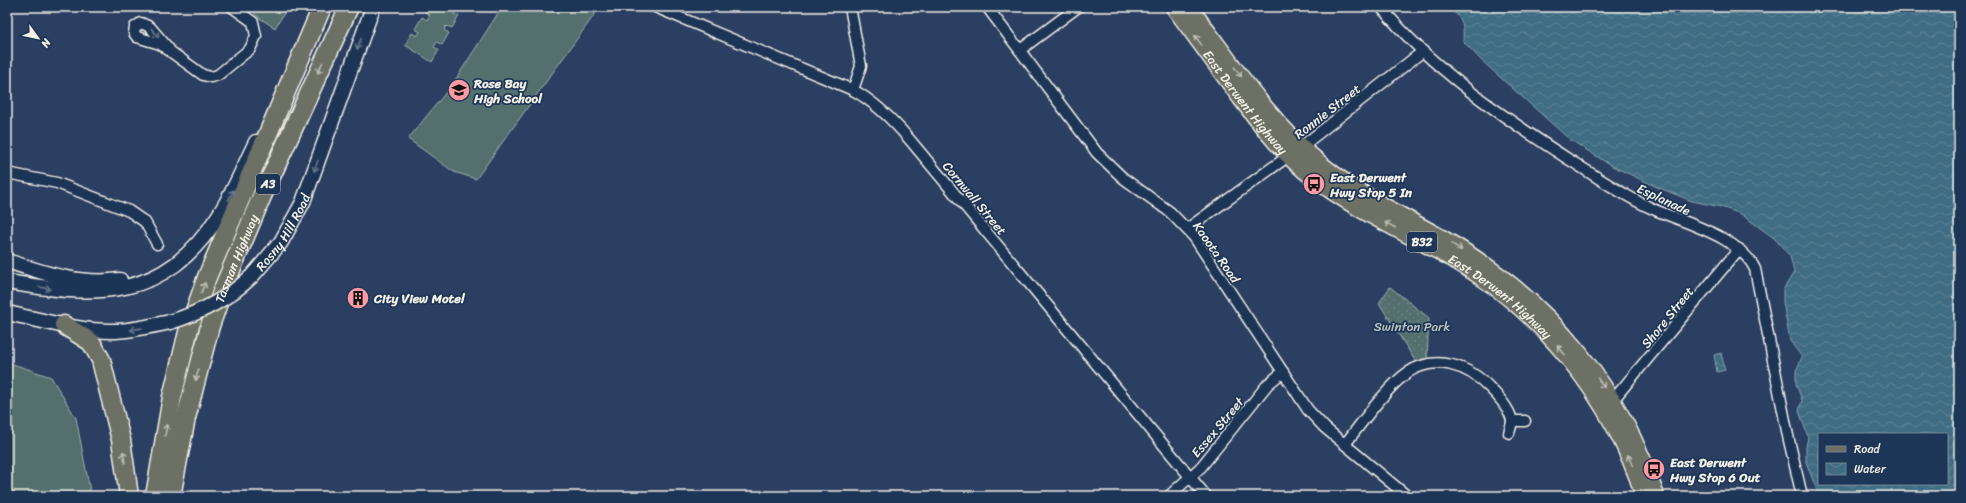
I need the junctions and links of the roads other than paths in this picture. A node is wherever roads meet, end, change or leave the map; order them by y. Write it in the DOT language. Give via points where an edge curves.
graph roads {
  1 [pos="232,7"];
  2 [pos="322,7"];
  3 [pos="348,7"];
  4 [pos="372,7"];
  5 [pos="655,7"];
  6 [pos="850,7"];
  7 [pos="987,7"];
  8 [pos="1078,7"];
  9 [pos="1174,7"];
  10 [pos="1189,7"];
  11 [pos="1381,7"];
  12 [pos="168,50"];
  13 [pos="1020,50"];
  14 [pos="1422,52"];
  15 [pos="294,72"];
  16 [pos="853,90"];
  17 [pos="1295,152"];
  18 [pos="7,173"];
  19 [pos="210,228"];
  20 [pos="1187,230"];
  21 [pos="157,244"];
  22 [pos="1739,249"];
  23 [pos="7,261"];
  24 [pos="7,282"];
  25 [pos="7,313"];
  26 [pos="64,325"];
  27 [pos="1282,372"];
  28 [pos="1613,400"];
  29 [pos="1512,421"];
  30 [pos="1525,421"];
  31 [pos="1509,433"];
  32 [pos="1345,444"];
  33 [pos="1190,477"];
  34 [pos="129,496"];
  35 [pos="155,496"];
  36 [pos="171,496"];
  37 [pos="1169,496"];
  38 [pos="1206,496"];
  39 [pos="1407,496"];
  40 [pos="1644,496"];
  41 [pos="1656,496"];
  42 [pos="1802,496"];
  1 -- 12 [label="street" via="252,22 256,36 250,49 221,73 211,77 204,75"];
  2 -- 15 [label="highway, Tasman Highway / A3"];
  3 -- 36 [label="highway, Tasman Highway / A3, one-way" via="237,252 207,338 186,418"];
  4 -- 26 [label="main road, Rosny Hill Road, one-way, bridge" via="303,202 281,242 252,276 209,306 170,322 147,328 114,331"];
  5 -- 16 [label="street, Cornwall Street"];
  6 -- 16 [label="street" via="861,66"];
  7 -- 13 [label="street, Kaoota Road"];
  8 -- 13 [label="street"];
  17 -- 9 [label="main road, East Derwent Highway / B32, one-way" via="1266,131"];
  10 -- 17 [label="main road, East Derwent Highway / B32, one-way" via="1273,118"];
  11 -- 14 [label="street, Esplanade"];
  13 -- 20 [label="street, Kaoota Road" via="1108,165 1170,212"];
  14 -- 17 [label="street, Ronnie Street"];
  14 -- 22 [label="street, Esplanade" via="1520,128 1616,190 1719,237"];
  19 -- 15 [label="main road, Tasman Highway / A3, one-way" via="232,193 285,82"];
  35 -- 15 [label="highway, Tasman Highway / A3, one-way" via="172,397 189,328 207,277"];
  16 -- 33 [label="street, Cornwall Street" via="867,98 895,122"];
  17 -- 20 [label="street, Ronnie Street"];
  17 -- 28 [label="main road, East Derwent Highway / B32, one-way" via="1321,165 1355,190 1456,246 1513,286 1562,331"];
  40 -- 17 [label="main road, East Derwent Highway / B32, one-way" via="1623,444 1600,402 1566,356 1524,311 1483,278 1452,258 1360,209 1315,180"];
  18 -- 21 [label="street" via="57,183 130,211 145,222"];
  19 -- 23 [label="main road" via="192,246 164,265 140,275 117,280 86,281 58,278"];
  24 -- 19 [label="main road, one-way" via="73,291 93,292 124,288 152,277 178,262"];
  20 -- 27 [label="street, Kaoota Road"];
  22 -- 28 [label="street, Shore Street"];
  22 -- 42 [label="street, Esplanade" via="1749,258 1755,269"];
  25 -- 26 [label="main road, Rosny Hill Road"];
  34 -- 26 [label="highway, one-way" via="121,440 101,360 91,342"];
  27 -- 32 [label="street, Kaoota Road" via="1308,410"];
  27 -- 33 [label="street, Essex Street" via="1268,384 1213,453"];
  28 -- 41 [label="main road, East Derwent Highway / B32" via="1639,450"];
  29 -- 30 [label="street"];
  29 -- 31 [label="street"];
  29 -- 32 [label="street" via="1495,393 1473,374 1450,364 1432,364 1414,369 1398,380"];
  32 -- 39 [label="street, Kaoota Road"];
  33 -- 37 [label="street, Essex Street"];
  33 -- 38 [label="street, Cornwall Street"];
}
